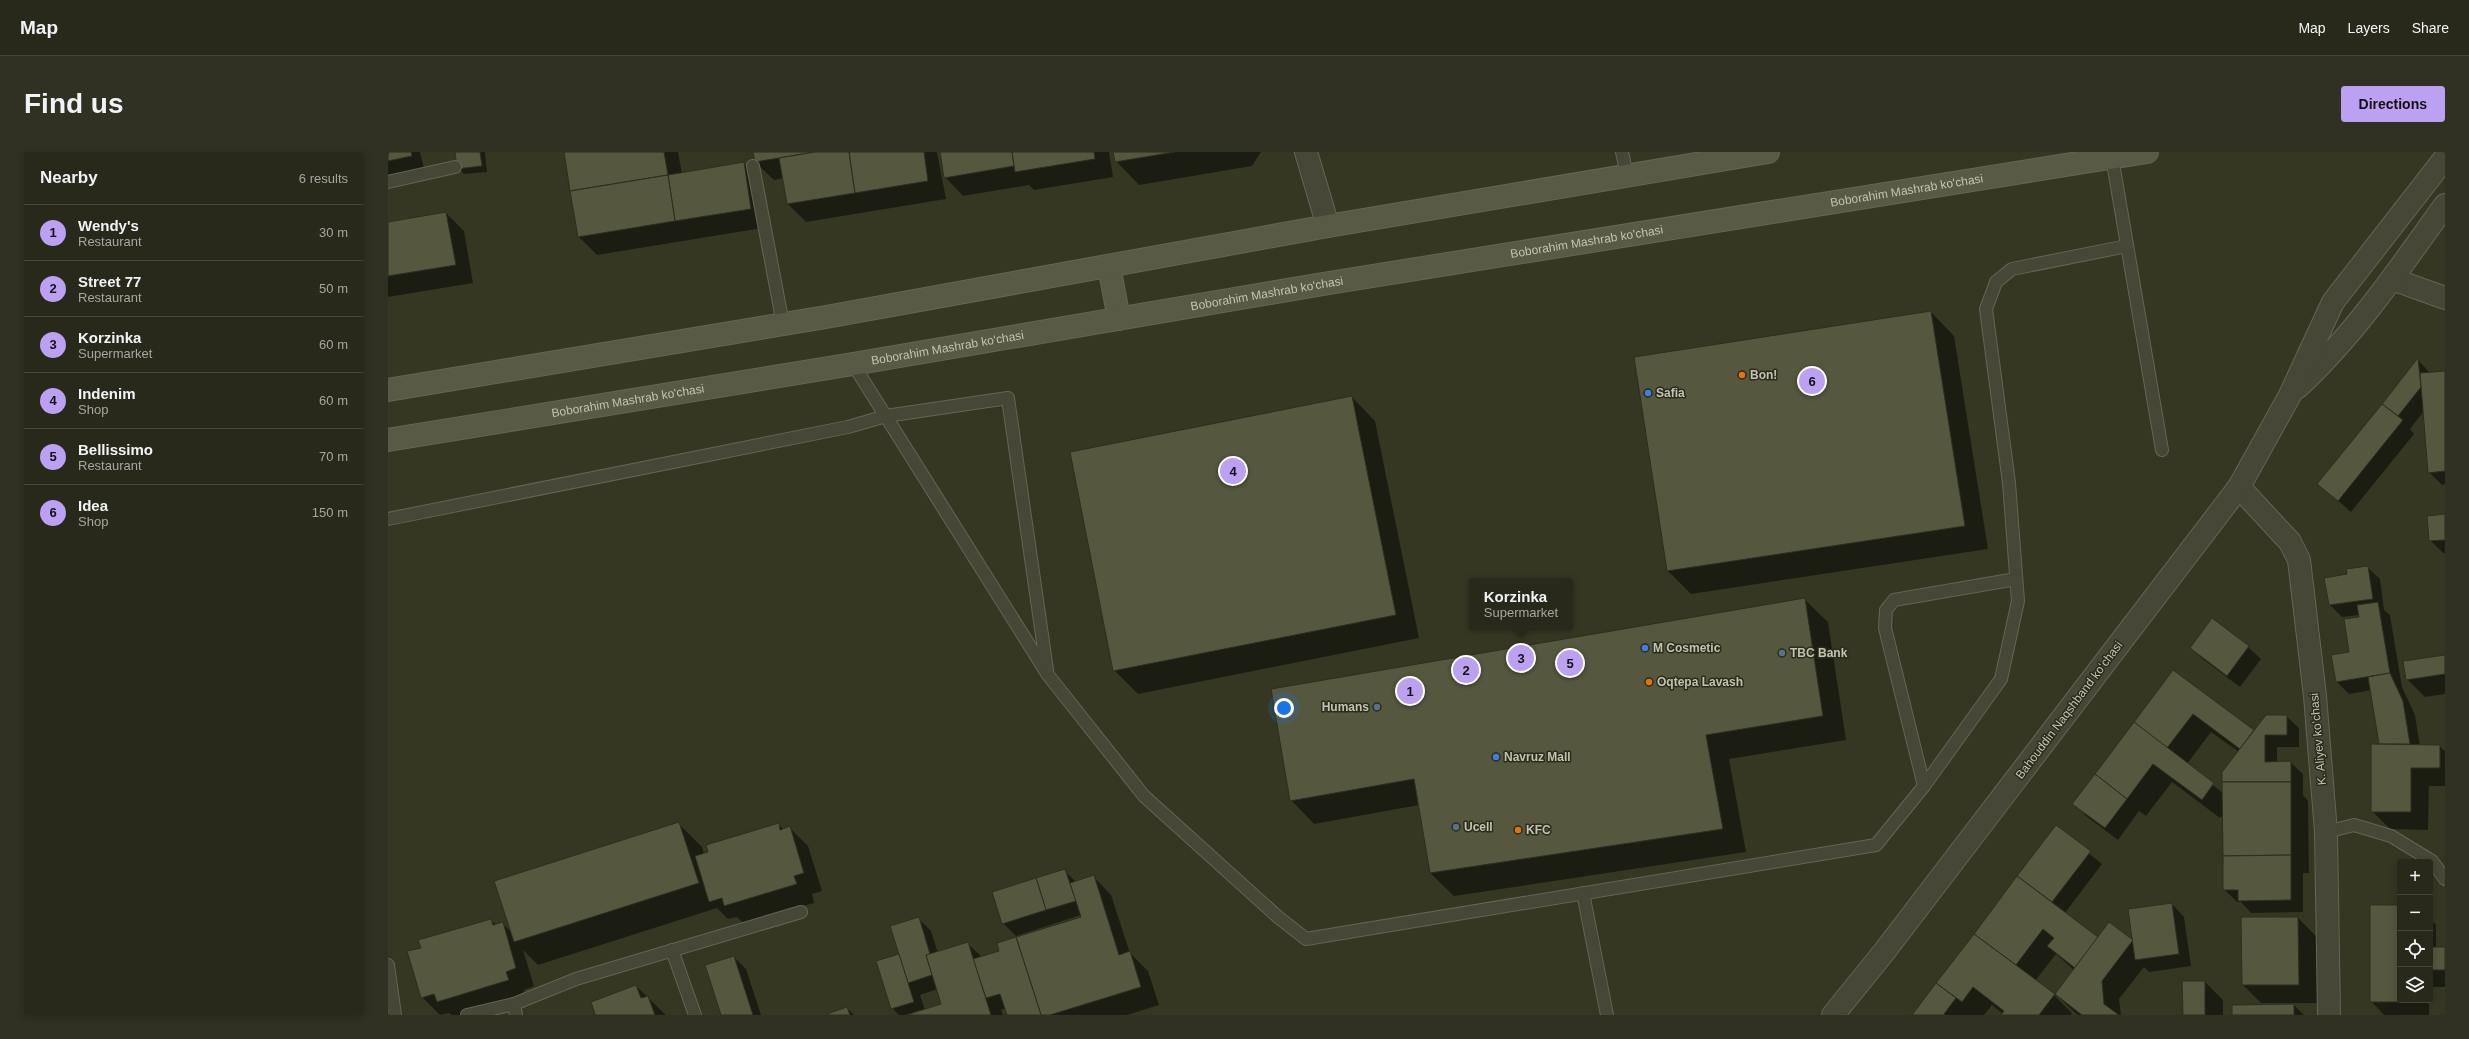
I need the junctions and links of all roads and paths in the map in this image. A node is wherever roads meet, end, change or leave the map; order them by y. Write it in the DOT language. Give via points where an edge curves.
graph roads {
  1 [pos="1306,152"];
  2 [pos="1622,152"];
  3 [pos="1768,152"];
  4 [pos="2147,152"];
  5 [pos="2112,157"];
  6 [pos="2445,158"];
  7 [pos="753,166"];
  8 [pos="455,167"];
  9 [pos="1627,175"];
  10 [pos="388,182"];
  11 [pos="2445,205"];
  12 [pos="1328,226"];
  13 [pos="2127,246"];
  14 [pos="1109,266"];
  15 [pos="2392,279"];
  16 [pos="2445,298"];
  17 [pos="1119,319"];
  18 [pos="783,324"];
  19 [pos="853,364"];
  20 [pos="388,390"];
  21 [pos="2290,395"];
  22 [pos="886,416"];
  23 [pos="388,440"];
  24 [pos="2162,450"];
  25 [pos="2239,487"];
  26 [pos="388,519"];
  27 [pos="2016,579"];
  28 [pos="1048,675"];
  29 [pos="1924,786"];
  30 [pos="2326,832"];
  31 [pos="2445,879"];
  32 [pos="1582,893"];
  33 [pos="801,912"];
  34 [pos="672,950"];
  35 [pos="388,965"];
  36 [pos="515,1010"];
  37 [pos="395,1015"];
  38 [pos="466,1015"];
  39 [pos="694,1015"];
  40 [pos="1607,1015"];
  41 [pos="1833,1015"];
  42 [pos="2329,1015"];
  1 -- 12 [label="street"];
  2 -- 9 [label="lane"];
  3 -- 9 [label="main road"];
  4 -- 5 [label="main road, Boborahim Mashrab ko'chasi"];
  5 -- 13 [label="lane"];
  5 -- 17 [label="main road, Boborahim Mashrab ko'chasi"];
  6 -- 21 [label="street" via="2333,302"];
  7 -- 18 [label="lane"];
  8 -- 10 [label="lane"];
  9 -- 12 [label="main road"];
  11 -- 15 [label="street"];
  12 -- 14 [label="main road"];
  13 -- 24 [label="lane"];
  13 -- 27 [label="lane" via="2012,269 1996,282 1986,309 2009,483"];
  14 -- 17 [label="main road"];
  14 -- 18 [label="main road"];
  15 -- 16 [label="street"];
  15 -- 21 [label="street" via="2328,359"];
  17 -- 19 [label="main road, Boborahim Mashrab ko'chasi"];
  18 -- 20 [label="main road"];
  19 -- 22 [label="lane"];
  19 -- 23 [label="main road, Boborahim Mashrab ko'chasi"];
  21 -- 25 [label="street, Bahouddin Naqshband koʻchasi"];
  22 -- 26 [label="lane" via="848,427"];
  22 -- 28 [label="lane"];
  22 -- 28 [label="lane" via="1008,398"];
  25 -- 30 [label="street, K. Aliyev koʻchasi" via="2290,542 2299,560 2315,696"];
  25 -- 41 [label="street, Bahouddin Naqshband koʻchasi" via="1884,952"];
  27 -- 29 [label="lane" via="2018,601 2001,679"];
  27 -- 29 [label="lane" via="1913,595 1894,600 1886,610 1885,628"];
  28 -- 32 [label="lane" via="1144,796 1278,917 1306,939"];
  29 -- 32 [label="lane" via="1876,845"];
  30 -- 31 [label="lane" via="2354,826 2392,836 2432,861"];
  30 -- 42 [label="street, K. Aliyev koʻchasi"];
  32 -- 40 [label="lane"];
  33 -- 34 [label="lane"];
  34 -- 36 [label="lane" via="576,979"];
  34 -- 39 [label="lane"];
  35 -- 37 [label="lane"];
  36 -- 38 [label="lane"];
}
